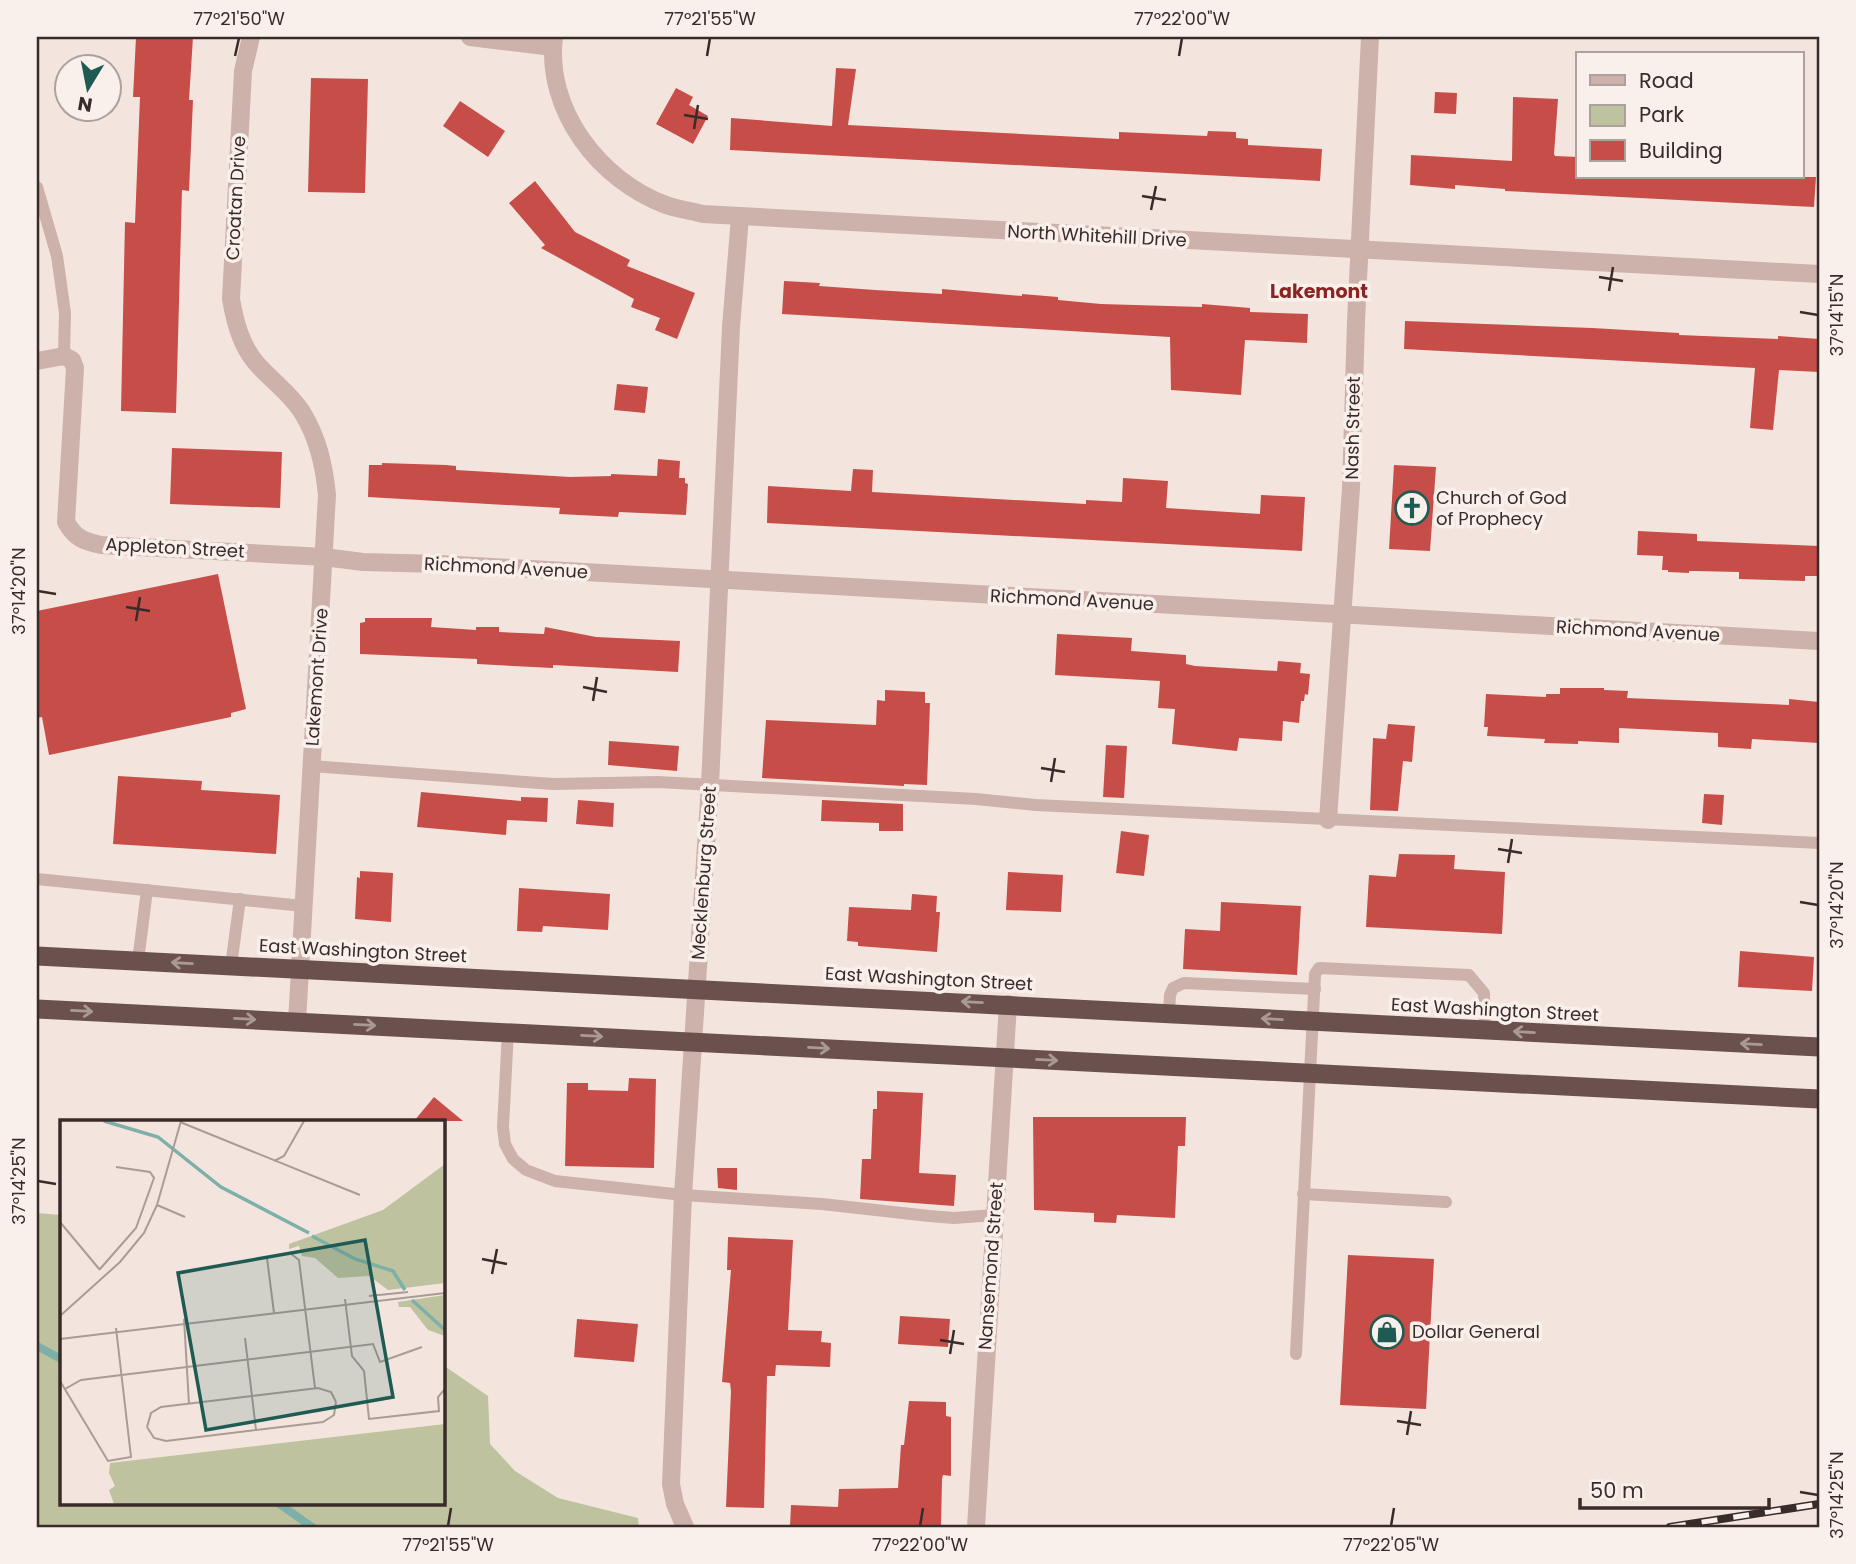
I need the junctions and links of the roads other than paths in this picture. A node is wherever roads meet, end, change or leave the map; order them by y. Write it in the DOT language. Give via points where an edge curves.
graph roads {
  1 [pos="251,37"];
  2 [pos="470,37"];
  3 [pos="1370,37"];
  4 [pos="553,42"];
  5 [pos="37,187"];
  6 [pos="740,217"];
  7 [pos="1359,250"];
  8 [pos="1819,274"];
  9 [pos="64,356"];
  10 [pos="251,356"];
  11 [pos="37,361"];
  12 [pos="324,557"];
  13 [pos="720,580"];
  14 [pos="1344,613"];
  15 [pos="1819,641"];
  16 [pos="311,766"];
  17 [pos="710,785"];
  18 [pos="1328,820"];
  19 [pos="1819,843"];
  20 [pos="37,879"];
  21 [pos="147,890"];
  22 [pos="240,899"];
  23 [pos="303,906"];
  24 [pos="37,956"];
  25 [pos="138,961"];
  26 [pos="230,966"];
  27 [pos="299,969"];
  28 [pos="697,989"];
  29 [pos="1315,989"];
  30 [pos="1008,1004"];
  31 [pos="37,1009"];
  32 [pos="1169,1013"];
  33 [pos="1315,1021"];
  34 [pos="297,1022"];
  35 [pos="1485,1030"];
  36 [pos="508,1031"];
  37 [pos="693,1041"];
  38 [pos="1819,1047"];
  39 [pos="1004,1058"];
  40 [pos="1311,1074"];
  41 [pos="1819,1099"];
  42 [pos="1303,1194"];
  43 [pos="683,1195"];
  44 [pos="1446,1202"];
  45 [pos="995,1215"];
  46 [pos="1296,1354"];
  47 [pos="685,1527"];
  48 [pos="976,1527"];
  1 -- 10 [label="street, Croatan Drive" via="243,71 231,299 235,324"];
  2 -- 4 [label="street, North Whitehill Drive"];
  3 -- 7 [label="street, Nash Street"];
  4 -- 6 [label="street, North Whitehill Drive" via="555,79 569,121 613,173 666,205"];
  5 -- 9 [label="lane" via="57,256 65,313"];
  6 -- 7 [label="street, North Whitehill Drive"];
  6 -- 13 [label="street, Mecklenburg Street"];
  7 -- 8 [label="street, North Whitehill Drive"];
  7 -- 14 [label="street, Nash Street"];
  9 -- 11 [label="street"];
  9 -- 12 [label="street, Appleton Street" via="75,368 66,522 74,536 101,544"];
  10 -- 12 [label="street, Lakemont Drive" via="282,386 314,435 327,495"];
  12 -- 13 [label="street, Richmond Avenue"];
  12 -- 16 [label="street, Lakemont Drive"];
  13 -- 14 [label="street, Richmond Avenue"];
  13 -- 17 [label="street, Mecklenburg Street"];
  14 -- 15 [label="street, Richmond Avenue"];
  14 -- 18 [label="street, Nash Street"];
  16 -- 17 [label="lane" via="553,784"];
  16 -- 23 [label="street, Lakemont Drive"];
  17 -- 18 [label="lane"];
  17 -- 28 [label="street, Mecklenburg Street"];
  18 -- 19 [label="lane"];
  20 -- 21 [label="lane"];
  21 -- 22 [label="lane"];
  21 -- 25 [label="lane"];
  22 -- 23 [label="lane"];
  22 -- 26 [label="lane"];
  23 -- 27 [label="street, Lakemont Drive"];
  24 -- 25 [label="highway, East Washington Street"];
  26 -- 25 [label="highway, East Washington Street, one-way"];
  26 -- 27 [label="highway, East Washington Street"];
  27 -- 28 [label="highway, East Washington Street"];
  27 -- 34 [label="street, Lakemont Drive"];
  30 -- 28 [label="highway, East Washington Street, one-way"];
  28 -- 37 [label="street, Mecklenburg Street"];
  29 -- 32 [label="lane" via="1184,983 1173,988"];
  29 -- 33 [label="lane"];
  29 -- 35 [label="lane" via="1320,968 1469,975 1484,993"];
  30 -- 32 [label="highway, East Washington Street"];
  30 -- 39 [label="street, Nansemond Street"];
  31 -- 34 [label="highway, one-way"];
  33 -- 32 [label="highway, East Washington Street, one-way"];
  33 -- 35 [label="highway, East Washington Street"];
  33 -- 40 [label="lane"];
  34 -- 36 [label="highway, one-way"];
  38 -- 35 [label="highway, East Washington Street, one-way"];
  36 -- 37 [label="highway, one-way"];
  36 -- 43 [label="lane" via="503,1127 513,1159 526,1170 555,1181"];
  37 -- 39 [label="highway, one-way"];
  37 -- 43 [label="street, Mecklenburg Street"];
  39 -- 40 [label="highway, one-way"];
  39 -- 45 [label="street, Nansemond Street"];
  40 -- 41 [label="highway"];
  40 -- 42 [label="lane"];
  42 -- 44 [label="lane"];
  42 -- 46 [label="lane"];
  43 -- 45 [label="lane" via="954,1218"];
  43 -- 47 [label="street, Mecklenburg Street" via="671,1484"];
  45 -- 48 [label="street, Nansemond Street"];
}
